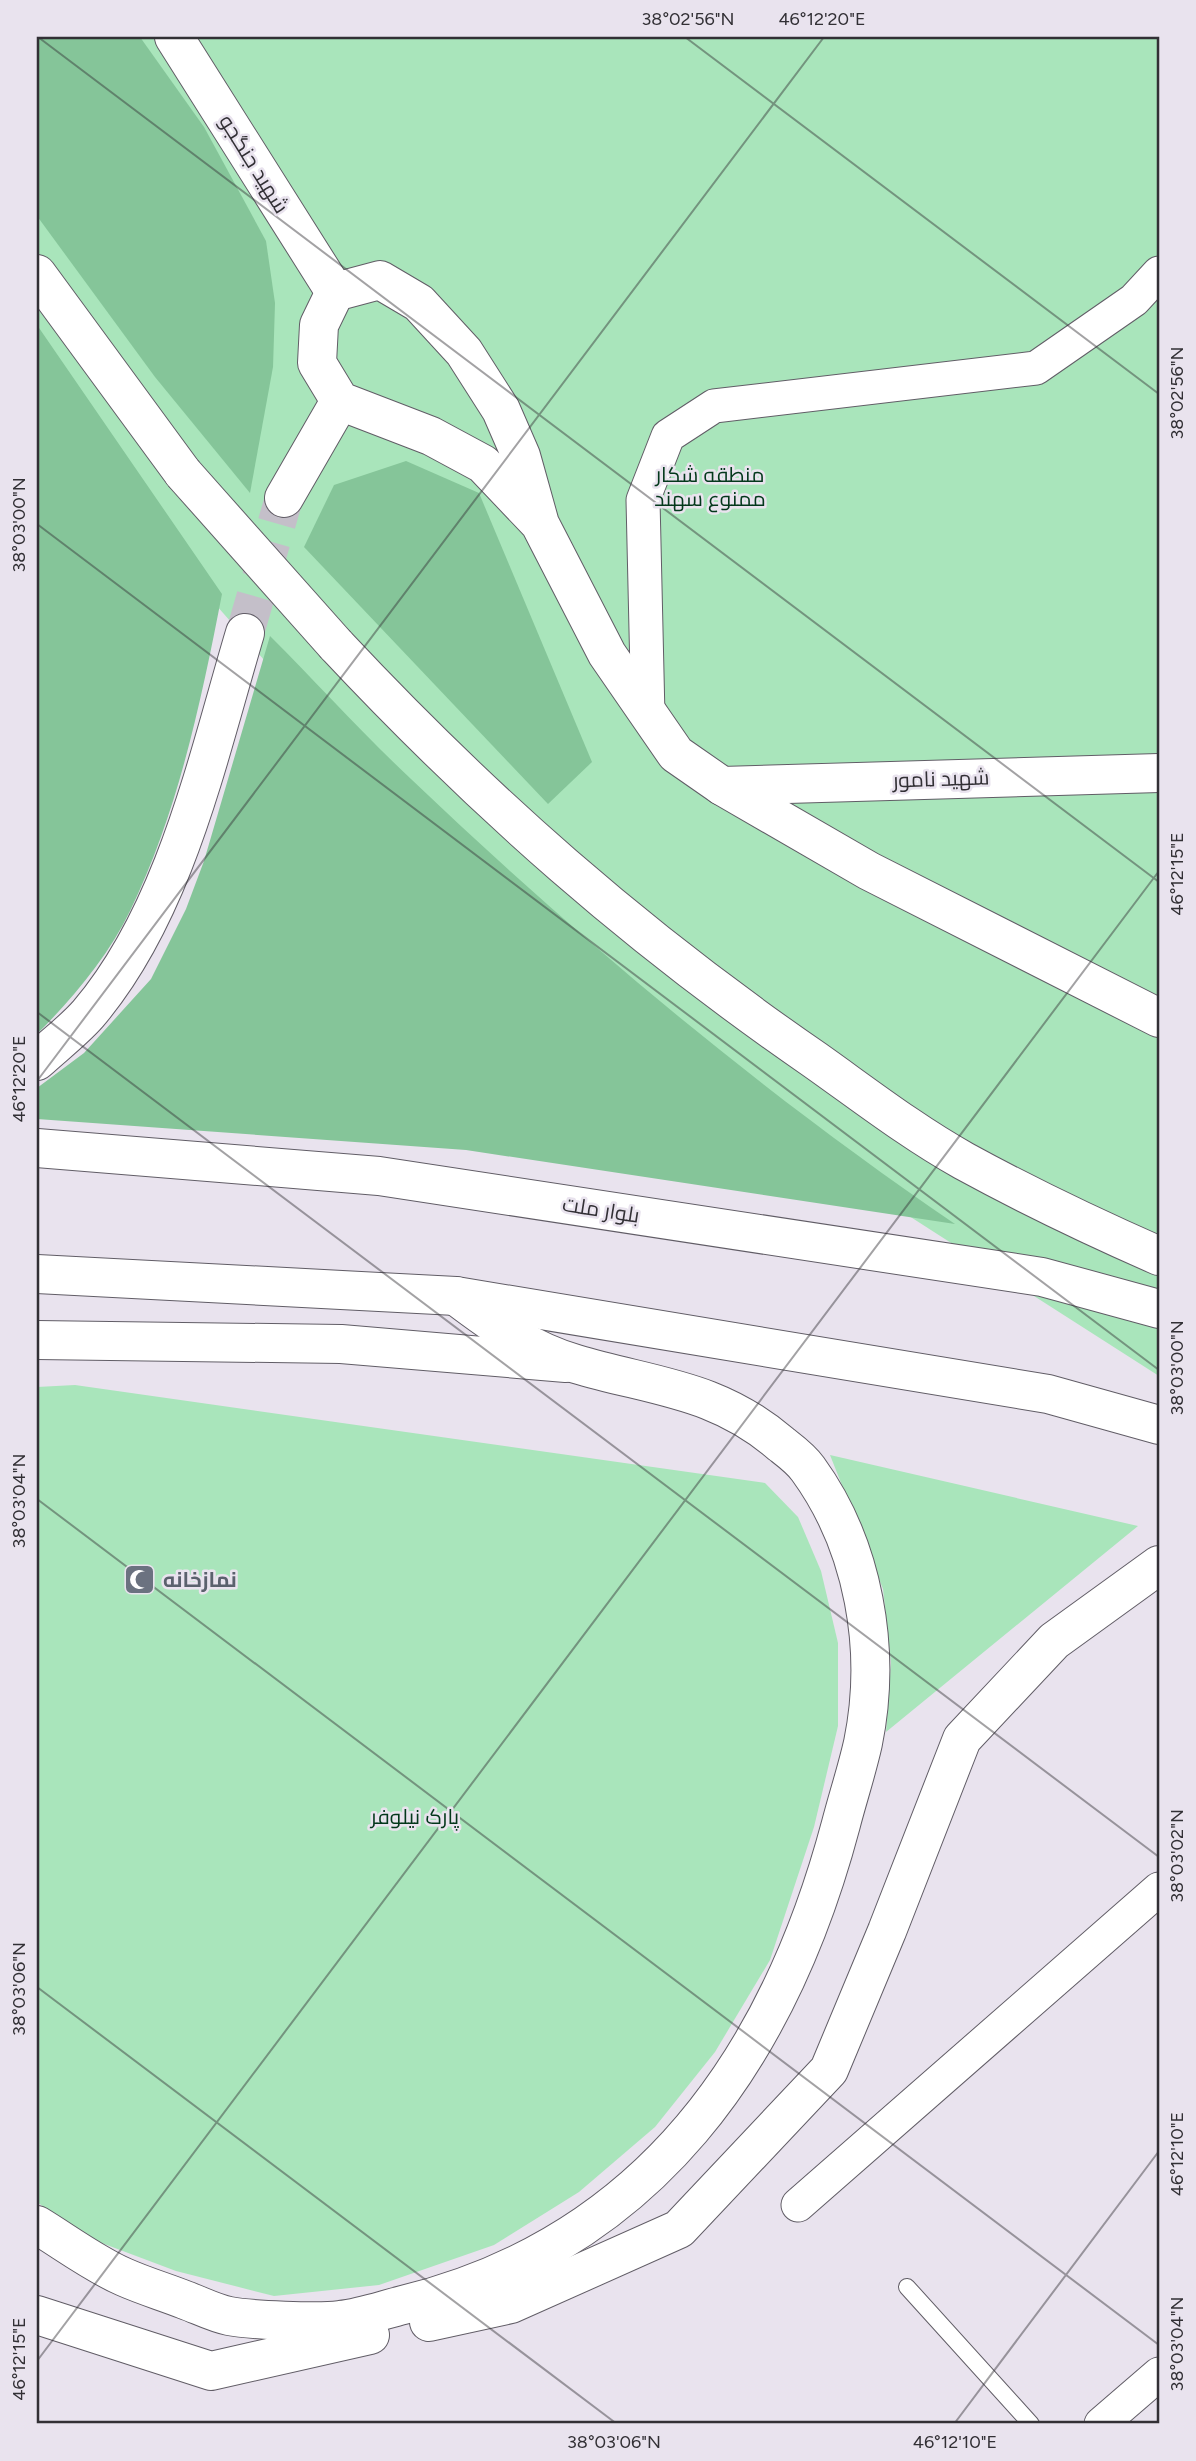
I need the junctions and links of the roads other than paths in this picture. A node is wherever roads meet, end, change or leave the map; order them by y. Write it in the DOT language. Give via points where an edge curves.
graph roads {
  1 [pos="174,37"];
  2 [pos="1159,273"];
  3 [pos="37,274"];
  4 [pos="335,292"];
  5 [pos="340,401"];
  6 [pos="284,498"];
  7 [pos="540,524"];
  8 [pos="245,633"];
  9 [pos="648,716"];
  10 [pos="1159,773"];
  11 [pos="722,786"];
  12 [pos="1159,1018"];
  13 [pos="37,1061"];
  14 [pos="37,1148"];
  15 [pos="1159,1256"];
  16 [pos="37,1274"];
  17 [pos="456,1296"];
  18 [pos="1159,1309"];
  19 [pos="37,1340"];
  20 [pos="341,1344"];
  21 [pos="573,1363"];
  22 [pos="1159,1425"];
  23 [pos="1159,1565"];
  24 [pos="1159,1889"];
  25 [pos="799,2205"];
  26 [pos="37,2225"];
  27 [pos="907,2287"];
  28 [pos="37,2315"];
  29 [pos="1159,2374"];
  30 [pos="1031,2424"];
  31 [pos="1101,2424"];
  1 -- 4 [label="main road, شهید جنگجو"];
  2 -- 9 [label="street" via="1134,300 1036,368 714,405 668,436 643,500"];
  3 -- 15 [label="main road, bridge" via="183,472 336,645 512,822 630,924 746,1013 962,1159 1084,1223"];
  4 -- 5 [label="main road" via="319,325 317,363"];
  4 -- 7 [label="main road" via="380,280 419,303 464,352 501,410 521,456"];
  5 -- 6 [label="main road"];
  5 -- 7 [label="main road" via="431,436 483,464"];
  7 -- 9 [label="main road" via="607,654"];
  8 -- 13 [label="main road" via="186,830 145,930 88,1014"];
  9 -- 11 [label="main road" via="676,754"];
  10 -- 11 [label="main road, شهید نامور"];
  11 -- 12 [label="main road" via="869,871"];
  14 -- 18 [label="main road, بلوار ملت" via="379,1177 1042,1277"];
  16 -- 17 [label="main road"];
  17 -- 20 [label="main road" via="389,1328"];
  17 -- 21 [label="main road" via="510,1336"];
  17 -- 22 [label="main road" via="1048,1394"];
  19 -- 20 [label="main road"];
  20 -- 21 [label="main road"];
  21 -- 26 [label="main road" via="685,1390 757,1423 806,1465 838,1520 858,1575 869,1626 863,1741 806,1936 784,1989 752,2045 671,2155 619,2200 559,2244 455,2292 339,2320 228,2316 121,2276"];
  23 -- 28 [label="main road" via="1054,1641 962,1739 829,2070 679,2229 511,2304 211,2371"];
  24 -- 25 [label="street"];
  27 -- 30 [label="lane"];
  29 -- 31 [label="street"];
}
